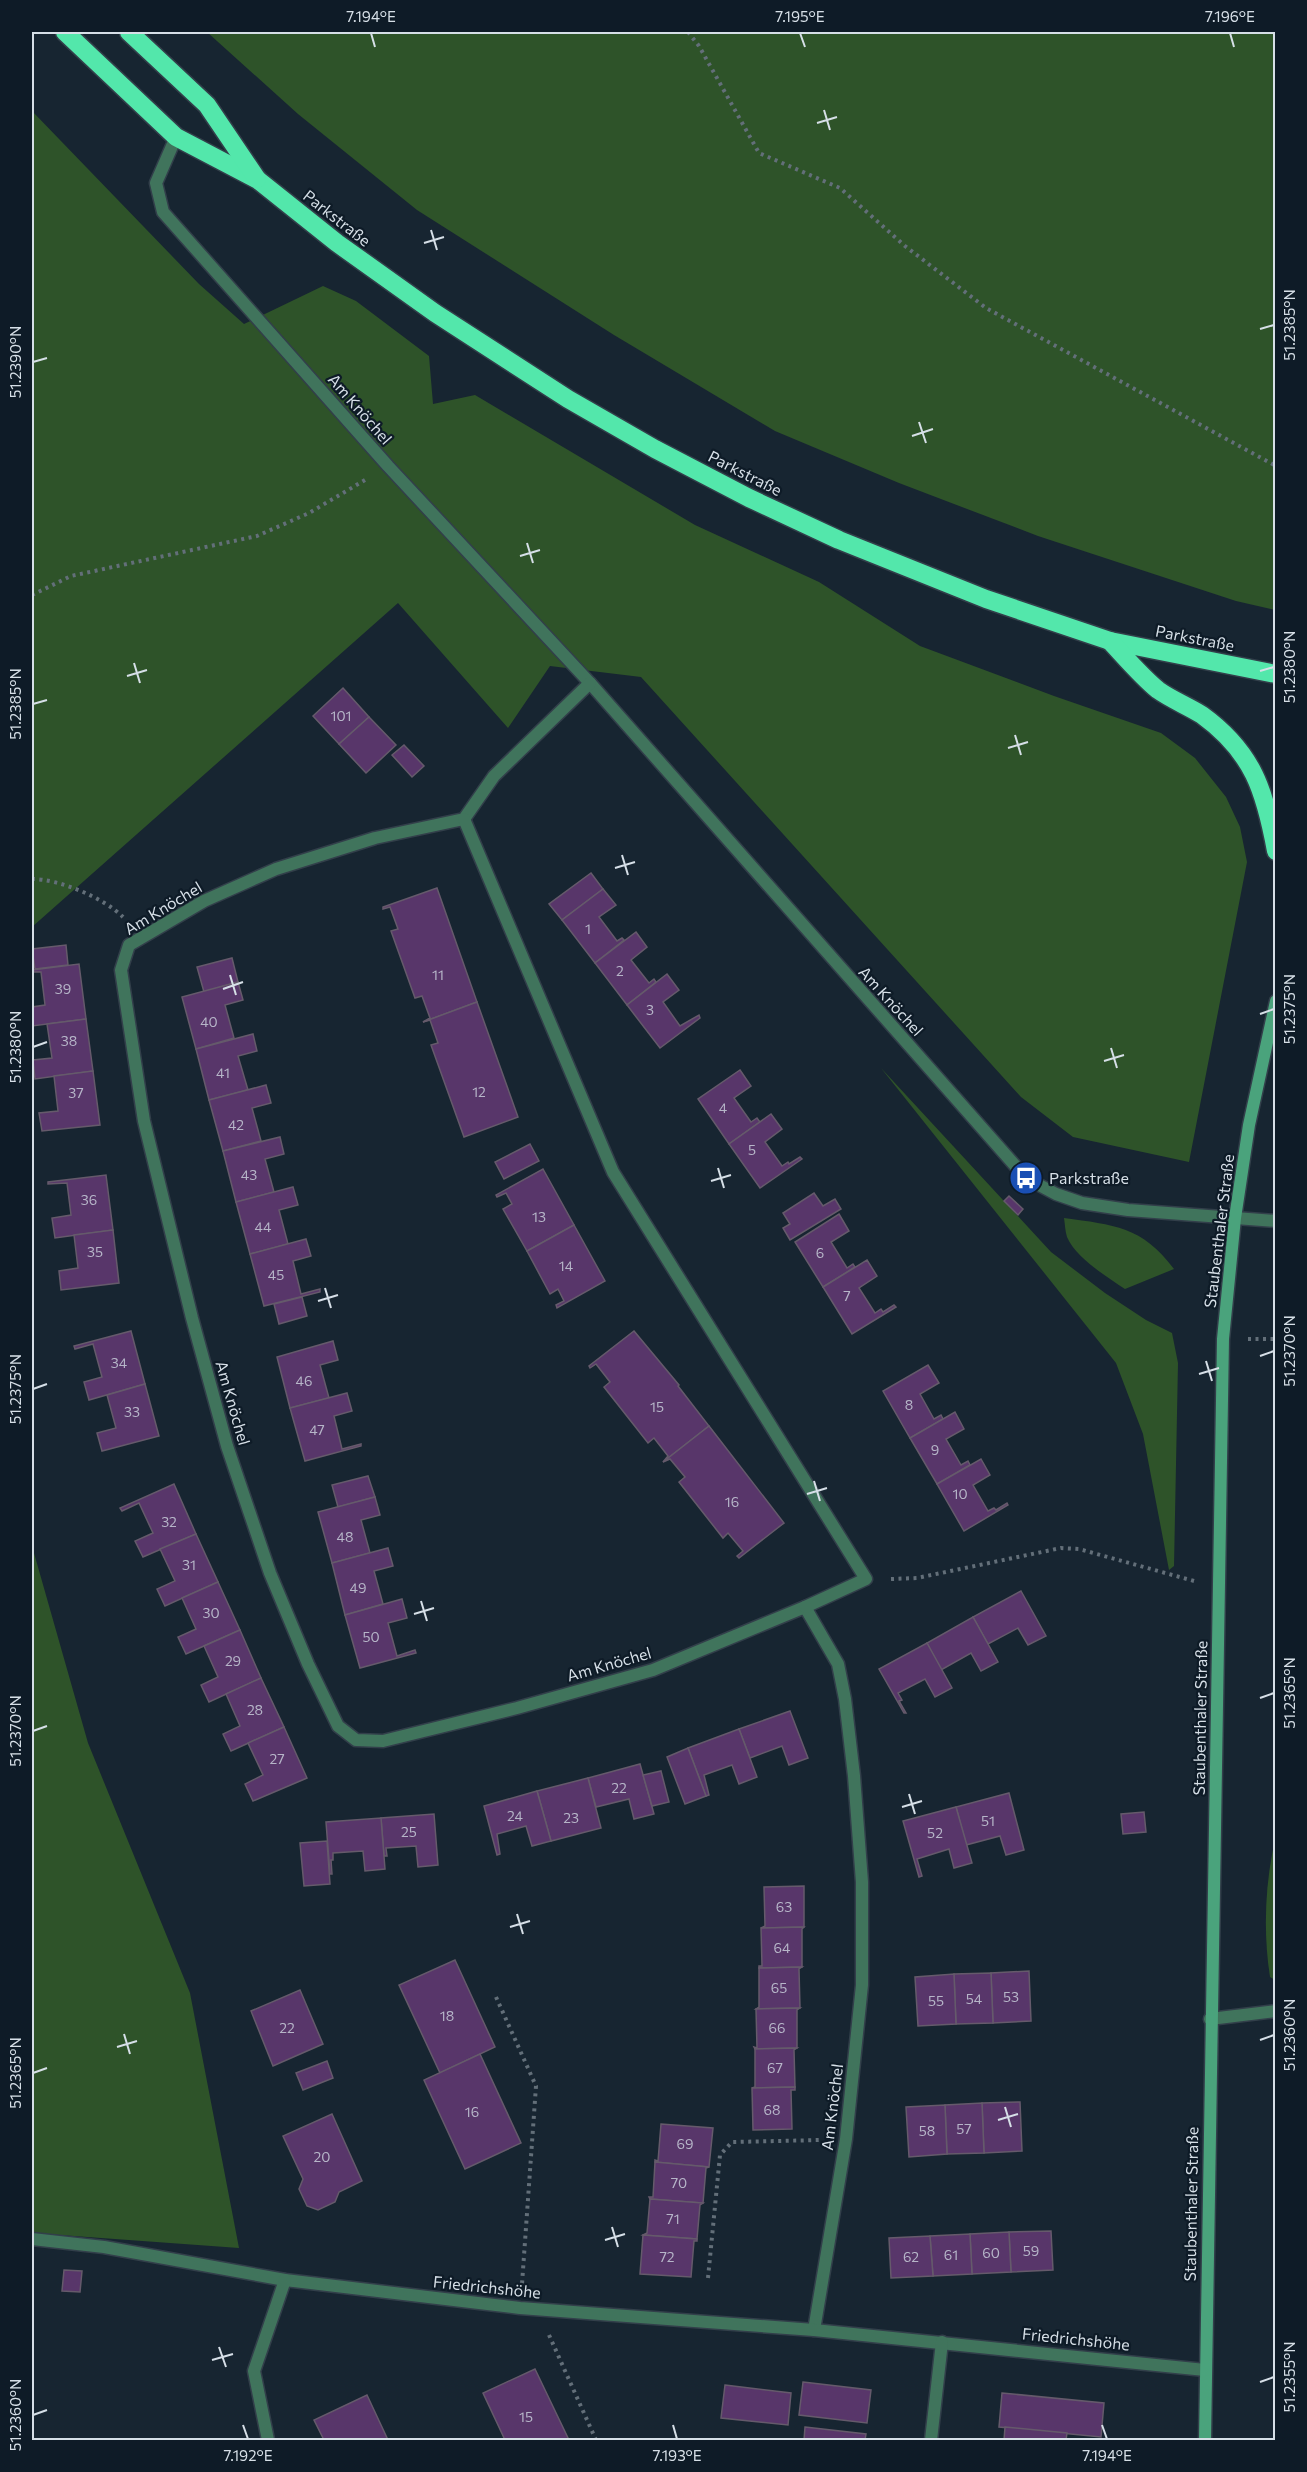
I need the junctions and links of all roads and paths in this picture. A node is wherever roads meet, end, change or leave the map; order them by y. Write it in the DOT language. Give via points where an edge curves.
graph roads {
  1 [pos="65,32"];
  2 [pos="129,32"];
  3 [pos="688,32"];
  4 [pos="177,137"];
  5 [pos="258,180"];
  6 [pos="1275,466"];
  7 [pos="353,487"];
  8 [pos="32,595"];
  9 [pos="1110,641"];
  10 [pos="1275,674"];
  11 [pos="590,683"];
  12 [pos="464,819"];
  13 [pos="1275,851"];
  14 [pos="32,879"];
  15 [pos="125,919"];
  16 [pos="1275,1001"];
  17 [pos="1235,1218"];
  18 [pos="1275,1221"];
  19 [pos="866,1579"];
  20 [pos="1220,1588"];
  21 [pos="806,1607"];
  22 [pos="496,1997"];
  23 [pos="1275,2011"];
  24 [pos="1210,2019"];
  25 [pos="846,2139"];
  26 [pos="32,2239"];
  27 [pos="708,2278"];
  28 [pos="285,2280"];
  29 [pos="520,2308"];
  30 [pos="537,2310"];
  31 [pos="814,2330"];
  32 [pos="942,2342"];
  33 [pos="1205,2370"];
  34 [pos="268,2440"];
  35 [pos="596,2440"];
  36 [pos="931,2440"];
  37 [pos="1205,2440"];
  1 -- 4 [label="highway"];
  2 -- 5 [label="highway" via="207,105"];
  3 -- 6 [label="path" via="759,153 840,188 905,246 986,308"];
  4 -- 5 [label="highway"];
  4 -- 11 [label="street, Am Knöchel" via="156,183 163,212 388,466"];
  5 -- 9 [label="highway, Parkstraße" via="369,267 472,338 655,448 839,540 986,598"];
  7 -- 8 [label="path" via="309,513 257,536 70,576"];
  9 -- 10 [label="highway, Parkstraße"];
  9 -- 13 [label="highway" via="1159,690 1203,717 1239,750 1258,779"];
  11 -- 12 [label="street" via="494,776"];
  11 -- 17 [label="street, Am Knöchel" via="1026,1178 1082,1203"];
  12 -- 19 [label="street" via="613,1172"];
  12 -- 21 [label="street, Am Knöchel" via="375,838 266,873 204,901 129,945 121,970 144,1121 212,1393 270,1572 308,1664 338,1726 356,1740 383,1740 653,1670"];
  14 -- 15 [label="path" via="69,886"];
  16 -- 17 [label="main road, Staubenthaler Straße" via="1249,1125"];
  17 -- 18 [label="street, Am Knöchel"];
  17 -- 20 [label="main road, Staubenthaler Straße" via="1223,1339"];
  19 -- 20 [label="path" via="917,1578 1061,1548 1079,1549"];
  19 -- 21 [label="street, Am Knöchel"];
  20 -- 24 [label="main road, Staubenthaler Straße"];
  21 -- 25 [label="street, Am Knöchel" via="838,1664 857,1812 862,1985"];
  22 -- 29 [label="path" via="536,2086"];
  23 -- 24 [label="street"];
  24 -- 33 [label="main road, Staubenthaler Straße"];
  25 -- 27 [label="path" via="732,2142 720,2155"];
  25 -- 31 [label="street, Am Knöchel"];
  26 -- 28 [label="street, Friedrichshöhe" via="104,2247"];
  28 -- 29 [label="street, Friedrichshöhe"];
  28 -- 34 [label="street" via="254,2371"];
  29 -- 30 [label="street, Friedrichshöhe"];
  30 -- 31 [label="street, Friedrichshöhe"];
  30 -- 35 [label="path"];
  31 -- 32 [label="street, Friedrichshöhe"];
  32 -- 33 [label="street, Friedrichshöhe"];
  32 -- 36 [label="street"];
  33 -- 37 [label="main road, Staubenthaler Straße"];
}
